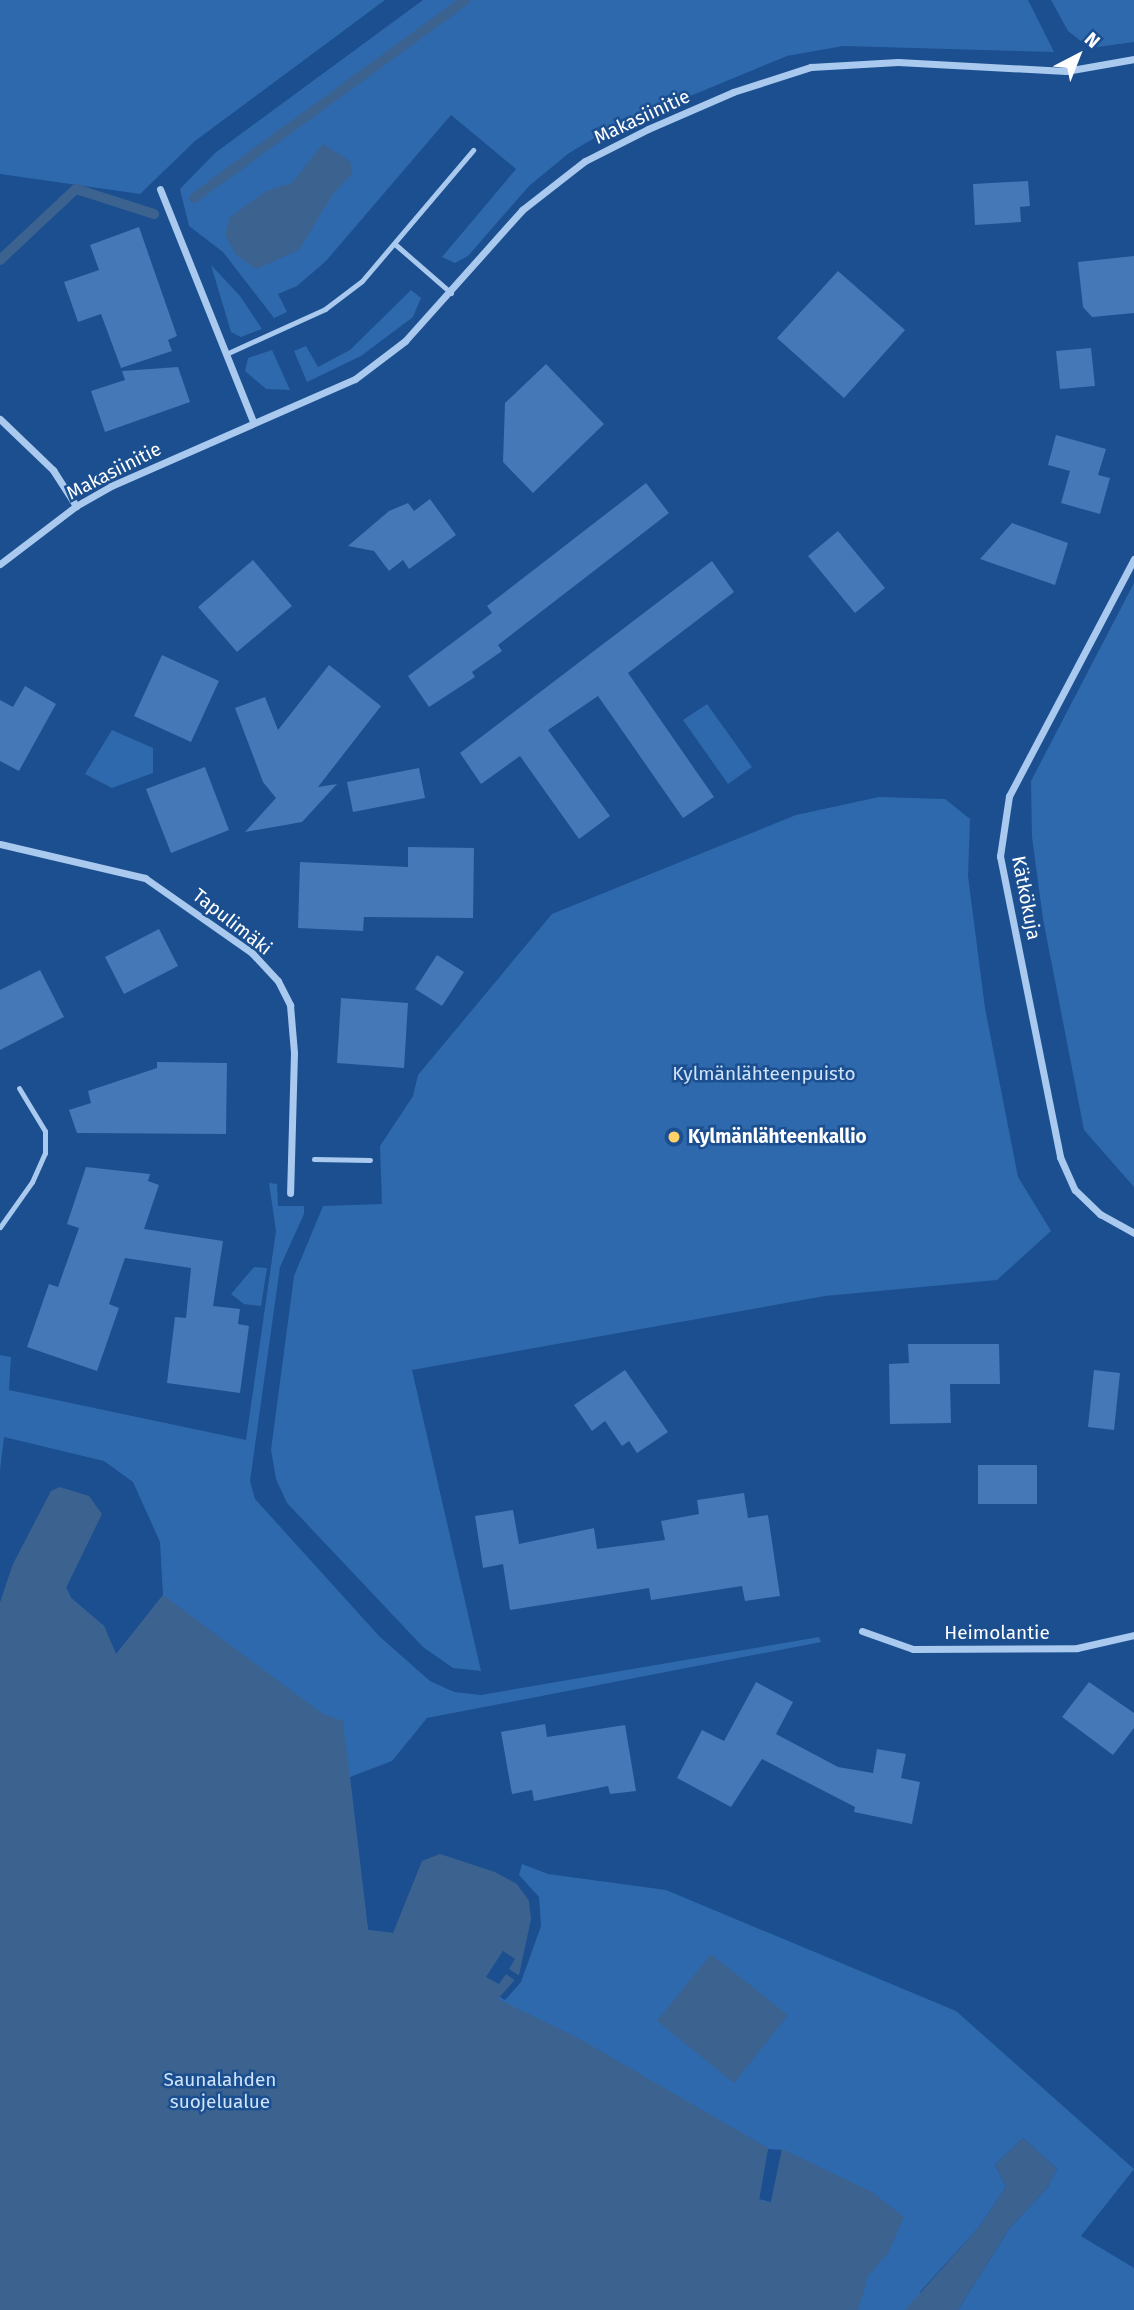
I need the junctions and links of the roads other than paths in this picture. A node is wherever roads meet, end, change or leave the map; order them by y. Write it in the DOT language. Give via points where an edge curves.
graph roads {
  1 [pos="1134,59"];
  2 [pos="473,149"];
  3 [pos="160,189"];
  4 [pos="396,245"];
  5 [pos="451,293"];
  6 [pos="226,354"];
  7 [pos="0,419"];
  8 [pos="253,422"];
  9 [pos="76,506"];
  10 [pos="1134,559"];
  11 [pos="0,564"];
  12 [pos="0,844"];
  13 [pos="19,1088"];
  14 [pos="314,1159"];
  15 [pos="370,1160"];
  16 [pos="290,1193"];
  17 [pos="0,1227"];
  18 [pos="1134,1233"];
  19 [pos="862,1631"];
  20 [pos="1134,1635"];
  1 -- 5 [label="street, Makasiinitie" via="1066,71 898,62 811,67 733,92 585,161 522,210"];
  2 -- 4 [label="lane"];
  3 -- 6 [label="street"];
  4 -- 5 [label="lane"];
  4 -- 6 [label="lane" via="362,281 325,309"];
  5 -- 8 [label="street, Makasiinitie" via="405,341 355,379"];
  6 -- 8 [label="street"];
  7 -- 9 [label="street" via="52,470"];
  8 -- 9 [label="street, Makasiinitie"];
  9 -- 11 [label="street, Makasiinitie"];
  10 -- 18 [label="street, Kätkökuja" via="1009,796 1000,856 1060,1157 1075,1190 1100,1214"];
  12 -- 16 [label="street, Tapulimäki" via="145,878 252,953 278,981 290,1005 294,1053"];
  13 -- 17 [label="lane" via="45,1131 45,1153 32,1182"];
  14 -- 15 [label="lane"];
  19 -- 20 [label="street, Heimolantie" via="913,1649 1077,1648"];
}
